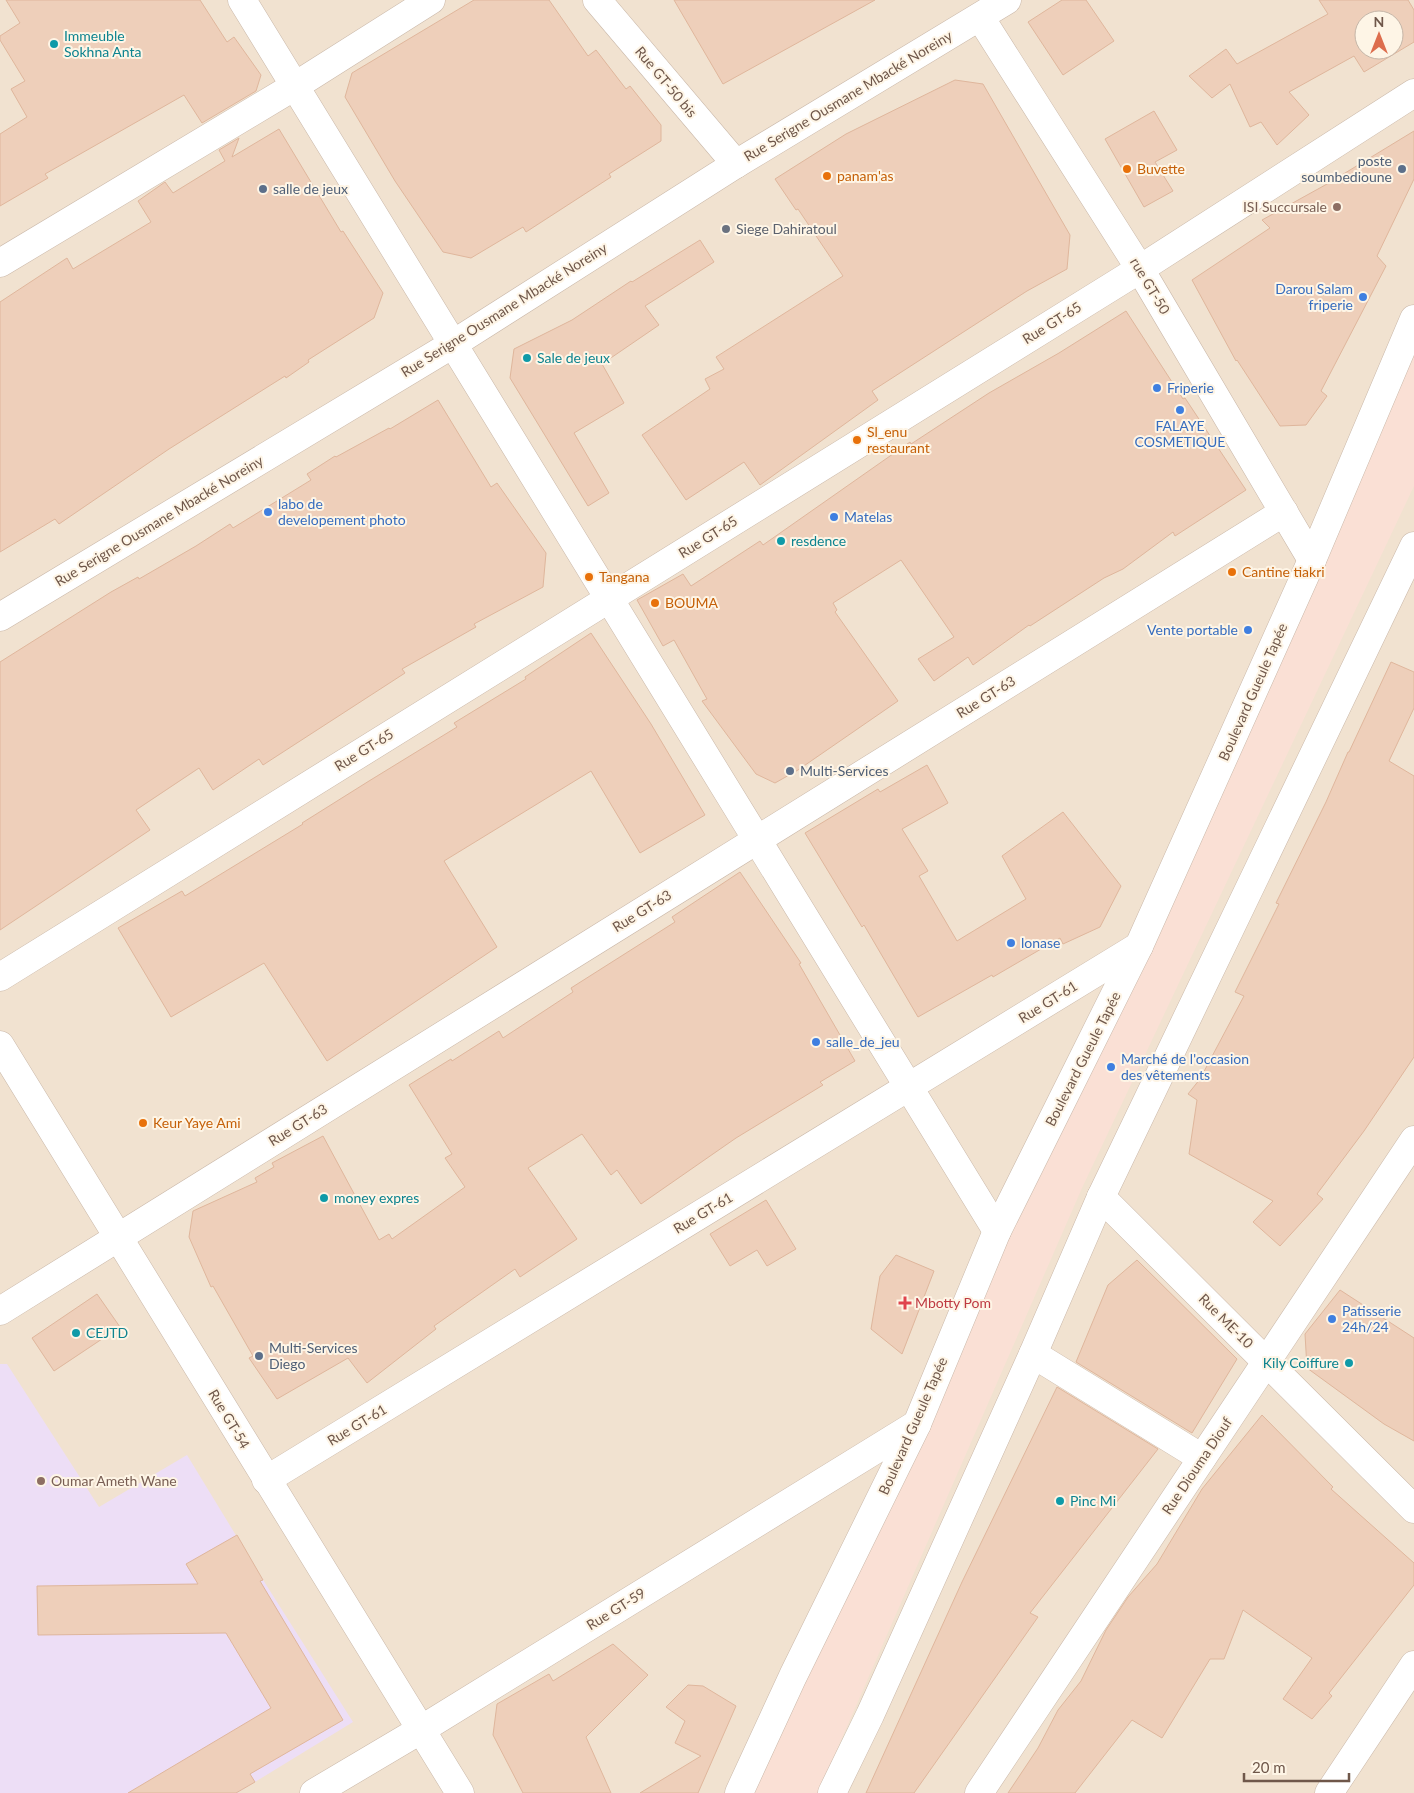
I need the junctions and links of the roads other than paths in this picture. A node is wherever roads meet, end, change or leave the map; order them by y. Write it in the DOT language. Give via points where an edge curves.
graph roads {
  1 [pos="242,0"];
  2 [pos="431,0"];
  3 [pos="596,0"];
  4 [pos="1007,0"];
  5 [pos="980,17"];
  6 [pos="295,86"];
  7 [pos="1414,93"];
  8 [pos="736,164"];
  9 [pos="0,263"];
  10 [pos="1140,269"];
  11 [pos="1414,319"];
  12 [pos="453,344"];
  13 [pos="1284,512"];
  14 [pos="1414,546"];
  15 [pos="1312,560"];
  16 [pos="1408,577"];
  17 [pos="608,599"];
  18 [pos="0,618"];
  19 [pos="757,840"];
  20 [pos="1139,946"];
  21 [pos="0,977"];
  22 [pos="0,1045"];
  23 [pos="908,1088"];
  24 [pos="1414,1140"];
  25 [pos="1101,1197"];
  26 [pos="996,1232"];
  27 [pos="119,1237"];
  28 [pos="0,1311"];
  29 [pos="1033,1354"];
  30 [pos="1267,1361"];
  31 [pos="917,1424"];
  32 [pos="1202,1458"];
  33 [pos="266,1480"];
  34 [pos="1414,1509"];
  35 [pos="1414,1665"];
  36 [pos="422,1729"];
  37 [pos="314,1793"];
  38 [pos="460,1793"];
  39 [pos="739,1793"];
  40 [pos="832,1793"];
  41 [pos="979,1793"];
  42 [pos="1330,1793"];
  1 -- 6 [label="street"];
  2 -- 6 [label="street"];
  3 -- 8 [label="street, Rue GT-50 bis"];
  4 -- 5 [label="street, Rue Serigne Ousmane Mbacké Noreiny"];
  5 -- 8 [label="street, Rue Serigne Ousmane Mbacké Noreiny"];
  5 -- 10 [label="street, rue GT-50"];
  6 -- 9 [label="street"];
  6 -- 12 [label="street"];
  7 -- 10 [label="street, Rue GT-65"];
  8 -- 12 [label="street, Rue Serigne Ousmane Mbacké Noreiny"];
  10 -- 13 [label="street, rue GT-50"];
  10 -- 17 [label="street, Rue GT-65"];
  11 -- 15 [label="street, Boulevard Gueule Tapée"];
  12 -- 17 [label="street"];
  12 -- 18 [label="street, Rue Serigne Ousmane Mbacké Noreiny"];
  13 -- 15 [label="street, rue GT-50"];
  13 -- 19 [label="street, Rue GT-63"];
  14 -- 16 [label="street"];
  15 -- 20 [label="street, Boulevard Gueule Tapée"];
  16 -- 25 [label="street"];
  17 -- 19 [label="street"];
  17 -- 21 [label="street, Rue GT-65"];
  19 -- 23 [label="street"];
  19 -- 27 [label="street, Rue GT-63"];
  20 -- 23 [label="street, Rue GT-61"];
  20 -- 26 [label="street, Boulevard Gueule Tapée"];
  22 -- 27 [label="street, Rue GT-54"];
  23 -- 26 [label="street"];
  23 -- 33 [label="street, Rue GT-61"];
  24 -- 30 [label="street, Rue Diouma Diouf"];
  25 -- 29 [label="street"];
  25 -- 30 [label="street, Rue ME-10"];
  26 -- 31 [label="street, Boulevard Gueule Tapée"];
  27 -- 28 [label="street, Rue GT-63"];
  27 -- 33 [label="street, Rue GT-54"];
  29 -- 32 [label="street"];
  29 -- 40 [label="street"];
  30 -- 32 [label="street, Rue Diouma Diouf"];
  30 -- 34 [label="street, Rue ME-10"];
  31 -- 36 [label="street, Rue GT-59"];
  31 -- 39 [label="street, Boulevard Gueule Tapée"];
  32 -- 41 [label="street, Rue Diouma Diouf"];
  33 -- 36 [label="street, Rue GT-54"];
  35 -- 42 [label="street"];
  36 -- 37 [label="street, Rue GT-59"];
  36 -- 38 [label="street, Rue GT-54"];
}
